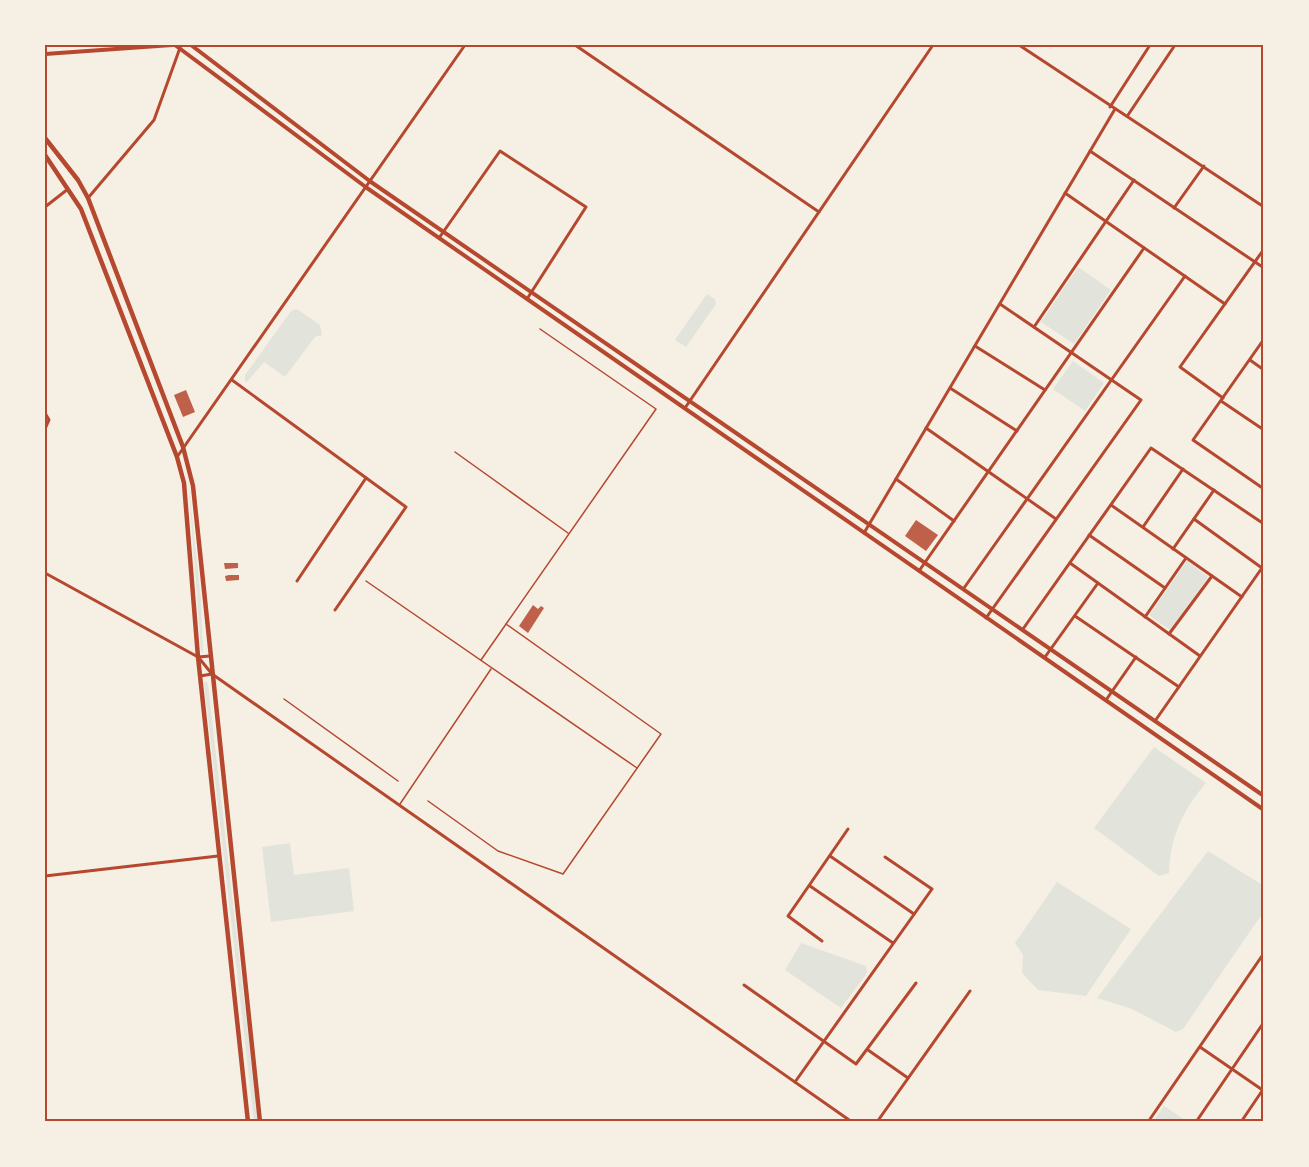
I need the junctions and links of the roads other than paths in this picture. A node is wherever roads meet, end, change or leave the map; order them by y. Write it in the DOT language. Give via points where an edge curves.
graph roads {
  1 [pos="191,45"];
  2 [pos="465,45"];
  3 [pos="575,45"];
  4 [pos="933,45"];
  5 [pos="1018,45"];
  6 [pos="1150,45"];
  7 [pos="1175,45"];
  8 [pos="177,46"];
  9 [pos="45,54"];
  10 [pos="1110,107"];
  11 [pos="1115,109"];
  12 [pos="1128,115"];
  13 [pos="45,138"];
  14 [pos="1090,151"];
  15 [pos="45,155"];
  16 [pos="1204,166"];
  17 [pos="1134,180"];
  18 [pos="371,182"];
  19 [pos="69,188"];
  20 [pos="367,188"];
  21 [pos="1065,193"];
  22 [pos="88,198"];
  23 [pos="1264,201"];
  24 [pos="1263,206"];
  25 [pos="45,207"];
  26 [pos="1174,208"];
  27 [pos="819,212"];
  28 [pos="1106,221"];
  29 [pos="443,231"];
  30 [pos="439,238"];
  31 [pos="1144,248"];
  32 [pos="1264,249"];
  33 [pos="1255,262"];
  34 [pos="1264,268"];
  35 [pos="1185,276"];
  36 [pos="532,292"];
  37 [pos="527,299"];
  38 [pos="1000,303"];
  39 [pos="1225,304"];
  40 [pos="1034,327"];
  41 [pos="540,328"];
  42 [pos="1264,339"];
  43 [pos="975,346"];
  44 [pos="1071,352"];
  45 [pos="1250,360"];
  46 [pos="1264,370"];
  47 [pos="231,380"];
  48 [pos="1111,380"];
  49 [pos="950,388"];
  50 [pos="1045,390"];
  51 [pos="1222,399"];
  52 [pos="690,401"];
  53 [pos="685,408"];
  54 [pos="45,413"];
  55 [pos="926,428"];
  56 [pos="45,429"];
  57 [pos="1264,430"];
  58 [pos="1017,431"];
  59 [pos="183,447"];
  60 [pos="455,452"];
  61 [pos="177,457"];
  62 [pos="1183,469"];
  63 [pos="988,472"];
  64 [pos="366,478"];
  65 [pos="896,479"];
  66 [pos="1264,489"];
  67 [pos="1214,490"];
  68 [pos="1027,498"];
  69 [pos="1111,505"];
  70 [pos="1056,519"];
  71 [pos="1194,519"];
  72 [pos="954,521"];
  73 [pos="870,524"];
  74 [pos="1264,524"];
  75 [pos="1142,527"];
  76 [pos="569,533"];
  77 [pos="864,533"];
  78 [pos="1089,535"];
  79 [pos="1173,549"];
  80 [pos="1186,558"];
  81 [pos="926,562"];
  82 [pos="1069,563"];
  83 [pos="1263,566"];
  84 [pos="919,571"];
  85 [pos="45,573"];
  86 [pos="1212,576"];
  87 [pos="297,581"];
  88 [pos="366,581"];
  89 [pos="1098,583"];
  90 [pos="964,588"];
  91 [pos="1165,588"];
  92 [pos="1242,597"];
  93 [pos="993,608"];
  94 [pos="335,610"];
  95 [pos="1075,616"];
  96 [pos="1145,617"];
  97 [pos="986,618"];
  98 [pos="506,624"];
  99 [pos="1023,629"];
  100 [pos="1169,634"];
  101 [pos="1051,649"];
  102 [pos="210,656"];
  103 [pos="1200,656"];
  104 [pos="198,657"];
  105 [pos="1136,657"];
  106 [pos="1044,658"];
  107 [pos="481,660"];
  108 [pos="492,668"];
  109 [pos="212,674"];
  110 [pos="200,676"];
  111 [pos="1179,687"];
  112 [pos="1112,691"];
  113 [pos="284,699"];
  114 [pos="1105,701"];
  115 [pos="1155,721"];
  116 [pos="1146,729"];
  117 [pos="1152,733"];
  118 [pos="637,768"];
  119 [pos="398,781"];
  120 [pos="1264,796"];
  121 [pos="428,801"];
  122 [pos="398,806"];
  123 [pos="1264,810"];
  124 [pos="849,830"];
  125 [pos="218,855"];
  126 [pos="830,856"];
  127 [pos="885,857"];
  128 [pos="45,876"];
  129 [pos="810,886"];
  130 [pos="914,914"];
  131 [pos="822,941"];
  132 [pos="893,943"];
  133 [pos="1264,953"];
  134 [pos="1263,958"];
  135 [pos="916,983"];
  136 [pos="744,985"];
  137 [pos="969,990"];
  138 [pos="1264,1022"];
  139 [pos="823,1042"];
  140 [pos="1200,1047"];
  141 [pos="868,1050"];
  142 [pos="1232,1069"];
  143 [pos="908,1078"];
  144 [pos="795,1082"];
  145 [pos="1264,1090"];
  146 [pos="248,1122"];
  147 [pos="260,1122"];
  148 [pos="852,1122"];
  149 [pos="877,1122"];
  150 [pos="1148,1122"];
  151 [pos="1196,1122"];
  152 [pos="1241,1122"];
  1 -- 18 [label="street"];
  2 -- 18 [label="street"];
  3 -- 27 [label="street"];
  4 -- 27 [label="street"];
  5 -- 10 [label="street"];
  6 -- 10 [label="street"];
  7 -- 12 [label="street"];
  8 -- 9 [label="street"];
  8 -- 20 [label="street"];
  8 -- 22 [label="street" via="154,120"];
  10 -- 11 [label="street"];
  11 -- 12 [label="street"];
  11 -- 14 [label="street"];
  12 -- 16 [label="street"];
  13 -- 22 [label="main road"];
  14 -- 17 [label="street"];
  14 -- 21 [label="street"];
  15 -- 19 [label="main road"];
  16 -- 24 [label="street"];
  16 -- 26 [label="street"];
  17 -- 26 [label="street"];
  17 -- 28 [label="street"];
  18 -- 20 [label="street"];
  18 -- 29 [label="street"];
  19 -- 25 [label="street"];
  19 -- 61 [label="main road" via="81,208"];
  20 -- 30 [label="street"];
  20 -- 47 [label="street"];
  21 -- 28 [label="street"];
  21 -- 38 [label="street"];
  22 -- 59 [label="main road"];
  23 -- 24 [label="street"];
  26 -- 33 [label="street"];
  27 -- 52 [label="street"];
  28 -- 31 [label="street"];
  28 -- 40 [label="street"];
  29 -- 30 [label="street"];
  29 -- 36 [label="street"];
  29 -- 36 [label="street" via="500,151 586,207"];
  30 -- 37 [label="street"];
  31 -- 35 [label="street"];
  31 -- 44 [label="street"];
  32 -- 33 [label="street"];
  33 -- 34 [label="street"];
  33 -- 39 [label="street"];
  35 -- 39 [label="street"];
  35 -- 48 [label="street"];
  36 -- 37 [label="street"];
  36 -- 52 [label="street"];
  37 -- 53 [label="street"];
  38 -- 40 [label="street"];
  38 -- 43 [label="street"];
  39 -- 51 [label="street" via="1180,367"];
  40 -- 44 [label="street"];
  41 -- 76 [label="lane" via="656,409"];
  42 -- 45 [label="street"];
  43 -- 49 [label="street"];
  43 -- 50 [label="street"];
  44 -- 48 [label="street"];
  44 -- 50 [label="street"];
  45 -- 46 [label="street"];
  45 -- 51 [label="street"];
  47 -- 59 [label="street"];
  47 -- 64 [label="street"];
  48 -- 68 [label="street"];
  48 -- 70 [label="street" via="1142,400"];
  49 -- 55 [label="street"];
  49 -- 58 [label="street"];
  50 -- 58 [label="street"];
  51 -- 57 [label="street"];
  51 -- 66 [label="street" via="1193,440"];
  52 -- 53 [label="street"];
  52 -- 73 [label="street"];
  53 -- 77 [label="street"];
  54 -- 56 [label="street" via="49,420"];
  55 -- 63 [label="street"];
  55 -- 65 [label="street"];
  58 -- 63 [label="street"];
  59 -- 61 [label="street"];
  59 -- 102 [label="main road" via="193,486"];
  60 -- 76 [label="lane"];
  61 -- 104 [label="main road" via="184,483"];
  62 -- 67 [label="street"];
  62 -- 69 [label="street" via="1151,448"];
  62 -- 75 [label="street"];
  63 -- 68 [label="street"];
  63 -- 72 [label="street"];
  64 -- 87 [label="street"];
  64 -- 94 [label="street" via="406,507"];
  65 -- 72 [label="street"];
  65 -- 73 [label="street"];
  67 -- 71 [label="street"];
  67 -- 74 [label="street"];
  68 -- 70 [label="street"];
  68 -- 90 [label="street"];
  69 -- 75 [label="street"];
  69 -- 78 [label="street"];
  70 -- 93 [label="street"];
  71 -- 79 [label="street"];
  71 -- 83 [label="street"];
  72 -- 81 [label="street"];
  73 -- 77 [label="street"];
  73 -- 81 [label="street"];
  75 -- 79 [label="street"];
  76 -- 98 [label="lane"];
  77 -- 84 [label="street"];
  78 -- 82 [label="street"];
  78 -- 91 [label="street"];
  79 -- 80 [label="street"];
  80 -- 86 [label="street"];
  80 -- 91 [label="street"];
  81 -- 84 [label="street"];
  81 -- 90 [label="street"];
  82 -- 89 [label="street"];
  82 -- 99 [label="street"];
  83 -- 92 [label="street"];
  84 -- 97 [label="street"];
  85 -- 104 [label="street"];
  86 -- 92 [label="street"];
  86 -- 100 [label="street"];
  88 -- 107 [label="lane"];
  89 -- 95 [label="street"];
  89 -- 96 [label="street"];
  90 -- 93 [label="street"];
  91 -- 96 [label="street"];
  92 -- 103 [label="street"];
  93 -- 97 [label="street"];
  93 -- 99 [label="street"];
  95 -- 101 [label="street"];
  95 -- 105 [label="street"];
  96 -- 100 [label="street"];
  97 -- 106 [label="street"];
  98 -- 107 [label="lane"];
  98 -- 118 [label="lane" via="661,734"];
  99 -- 101 [label="street"];
  100 -- 103 [label="street"];
  101 -- 106 [label="street"];
  101 -- 112 [label="street"];
  102 -- 104 [label="street"];
  102 -- 109 [label="main road"];
  103 -- 111 [label="street"];
  104 -- 109 [label="street"];
  104 -- 110 [label="main road"];
  105 -- 111 [label="street"];
  105 -- 112 [label="street"];
  106 -- 114 [label="street"];
  107 -- 108 [label="lane"];
  108 -- 118 [label="lane"];
  108 -- 122 [label="lane"];
  109 -- 110 [label="street"];
  109 -- 122 [label="street"];
  109 -- 147 [label="main road"];
  110 -- 125 [label="main road"];
  111 -- 115 [label="street"];
  112 -- 114 [label="street"];
  112 -- 115 [label="street"];
  113 -- 119 [label="lane"];
  114 -- 116 [label="street"];
  115 -- 116 [label="street"];
  115 -- 117 [label="street"];
  115 -- 120 [label="street"];
  116 -- 117 [label="street"];
  117 -- 123 [label="street"];
  118 -- 121 [label="lane" via="563,874 498,851"];
  122 -- 144 [label="street"];
  124 -- 126 [label="street"];
  125 -- 128 [label="street"];
  125 -- 146 [label="main road"];
  126 -- 129 [label="street"];
  126 -- 130 [label="street"];
  127 -- 130 [label="street" via="932,889"];
  129 -- 131 [label="street" via="788,916"];
  129 -- 132 [label="street"];
  130 -- 132 [label="street"];
  132 -- 139 [label="street"];
  133 -- 134 [label="street"];
  134 -- 140 [label="street"];
  135 -- 141 [label="street"];
  136 -- 139 [label="street"];
  137 -- 143 [label="street"];
  138 -- 142 [label="street"];
  139 -- 141 [label="street" via="856,1064"];
  139 -- 144 [label="street"];
  140 -- 142 [label="street"];
  140 -- 150 [label="street"];
  141 -- 143 [label="street"];
  142 -- 145 [label="street"];
  142 -- 151 [label="street"];
  143 -- 149 [label="street"];
  144 -- 148 [label="street"];
  145 -- 152 [label="street"];
}
